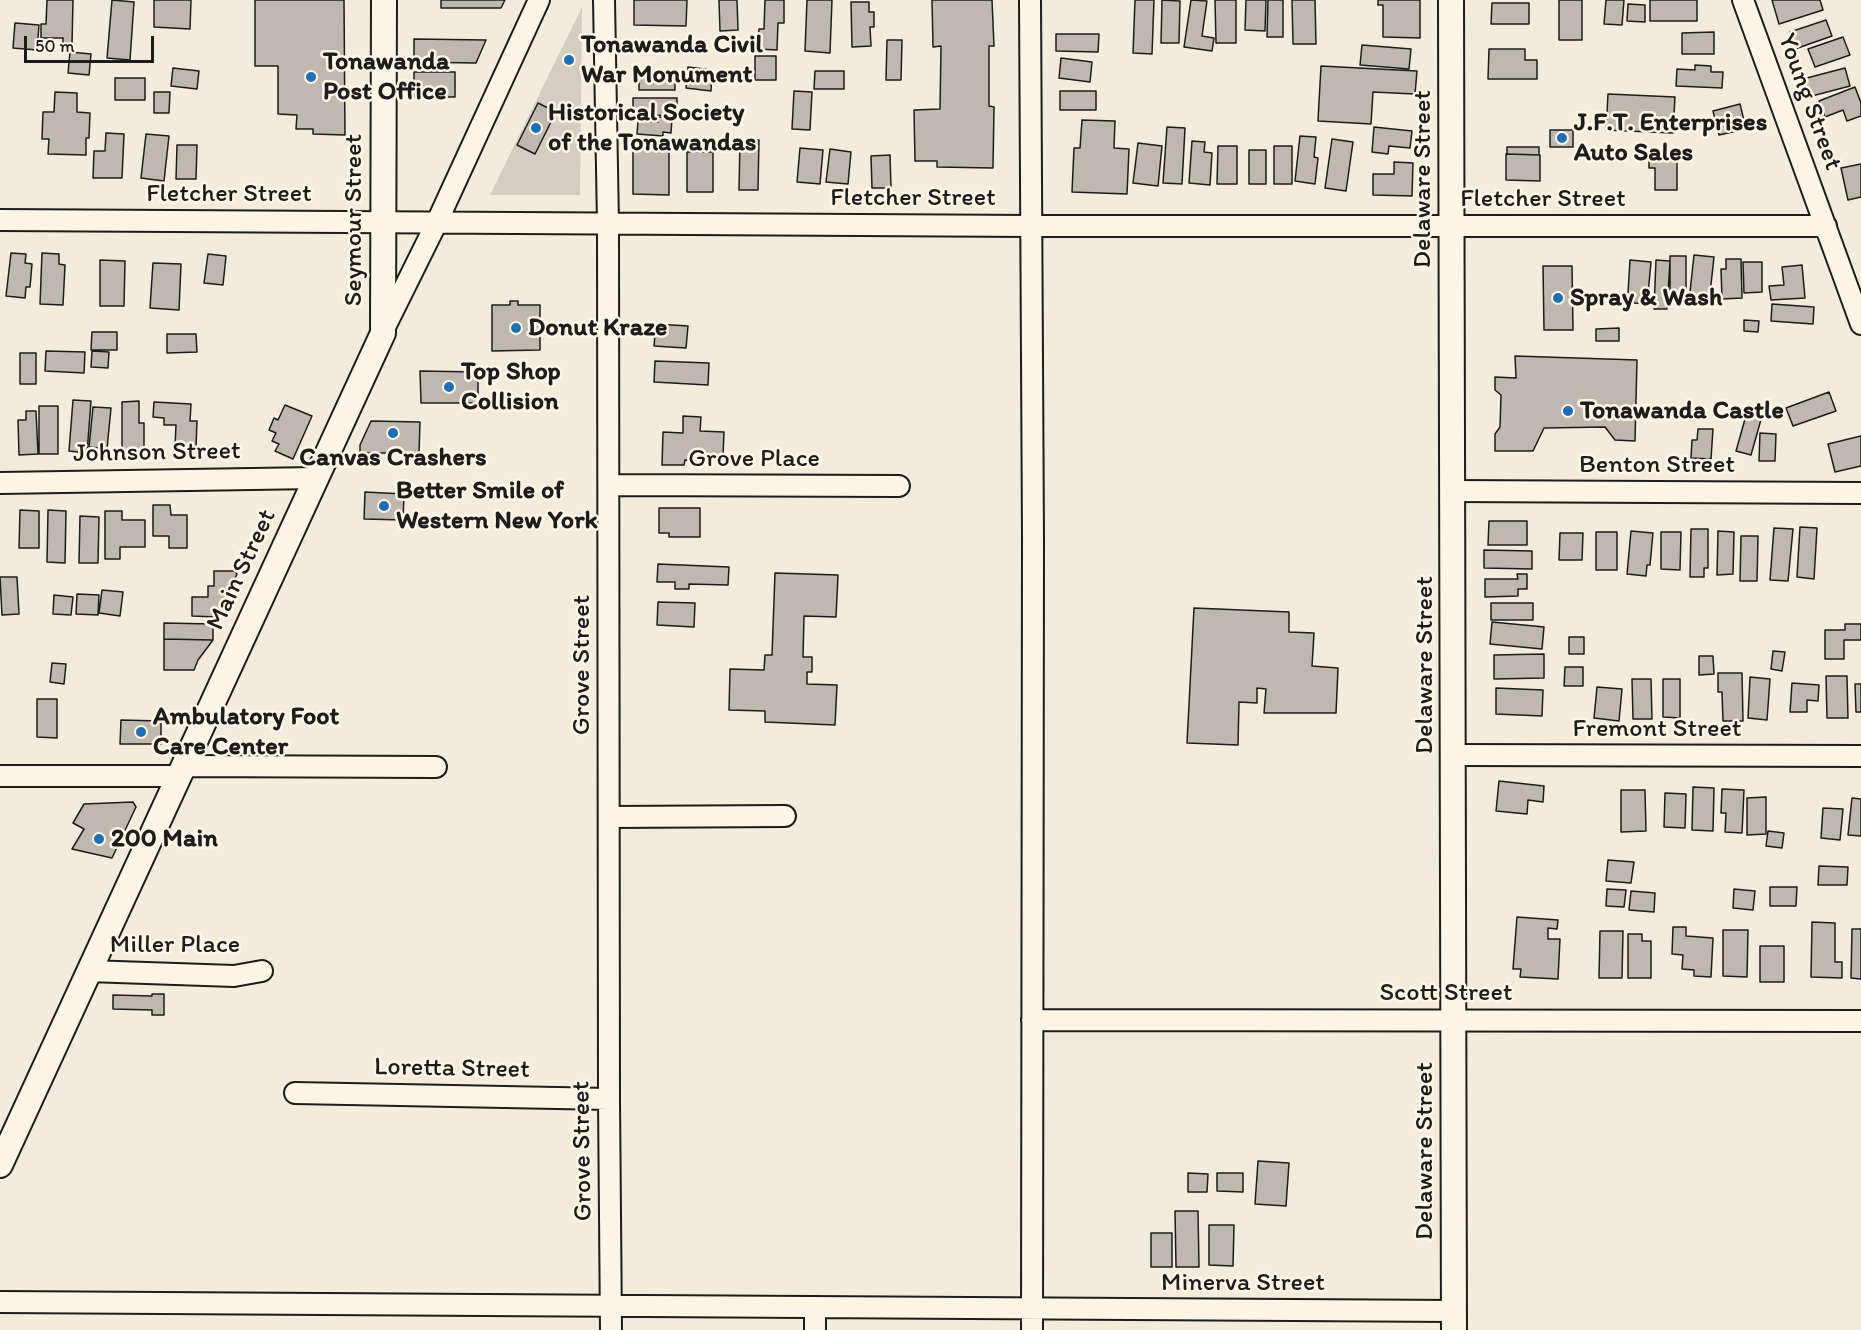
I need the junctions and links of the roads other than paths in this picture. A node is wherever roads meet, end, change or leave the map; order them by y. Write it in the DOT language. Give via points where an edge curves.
graph roads {
  1 [pos="384,0"];
  2 [pos="539,0"];
  3 [pos="604,0"];
  4 [pos="1030,0"];
  5 [pos="1451,0"];
  6 [pos="1743,0"];
  7 [pos="0,220"];
  8 [pos="382,222"];
  9 [pos="437,222"];
  10 [pos="608,224"];
  11 [pos="1031,226"];
  12 [pos="1826,226"];
  13 [pos="1452,227"];
  14 [pos="1861,324"];
  15 [pos="383,333"];
  16 [pos="315,478"];
  17 [pos="0,483"];
  18 [pos="609,485"];
  19 [pos="899,486"];
  20 [pos="1452,491"];
  21 [pos="1861,493"];
  22 [pos="1454,755"];
  23 [pos="1861,756"];
  24 [pos="436,767"];
  25 [pos="181,771"];
  26 [pos="0,776"];
  27 [pos="785,816"];
  28 [pos="610,817"];
  29 [pos="88,971"];
  30 [pos="261,971"];
  31 [pos="1032,1020"];
  32 [pos="1453,1020"];
  33 [pos="1861,1021"];
  34 [pos="295,1093"];
  35 [pos="609,1099"];
  36 [pos="0,1165"];
  37 [pos="0,1302"];
  38 [pos="611,1304"];
  39 [pos="815,1307"];
  40 [pos="1032,1310"];
  41 [pos="1454,1321"];
  42 [pos="611,1330"];
  43 [pos="815,1330"];
  44 [pos="1032,1330"];
  1 -- 8 [label="main road, Seymour Street"];
  2 -- 9 [label="street, Main Street"];
  3 -- 10 [label="street, Grove Street"];
  4 -- 11 [label="street"];
  5 -- 13 [label="main road, Delaware Street"];
  6 -- 12 [label="street, Young Street"];
  7 -- 8 [label="street, Fletcher Street"];
  8 -- 9 [label="street, Fletcher Street"];
  8 -- 15 [label="main road, Seymour Street"];
  9 -- 10 [label="street, Fletcher Street"];
  9 -- 15 [label="street, Main Street"];
  10 -- 11 [label="street, Fletcher Street"];
  10 -- 18 [label="street, Grove Street"];
  11 -- 13 [label="street, Fletcher Street"];
  11 -- 31 [label="street"];
  12 -- 13 [label="street, Fletcher Street"];
  12 -- 14 [label="street, Young Street"];
  13 -- 20 [label="main road, Delaware Street"];
  15 -- 16 [label="main road, Main Street"];
  16 -- 17 [label="street, Johnson Street"];
  16 -- 25 [label="main road, Main Street"];
  18 -- 19 [label="street, Grove Place"];
  18 -- 28 [label="street, Grove Street"];
  20 -- 21 [label="street, Benton Street"];
  20 -- 22 [label="main road, Delaware Street"];
  22 -- 23 [label="street, Fremont Street"];
  22 -- 32 [label="main road, Delaware Street"];
  24 -- 25 [label="street"];
  25 -- 26 [label="street"];
  25 -- 29 [label="main road, Main Street"];
  27 -- 28 [label="street"];
  28 -- 35 [label="street, Grove Street"];
  29 -- 30 [label="street, Miller Place" via="234,976"];
  29 -- 36 [label="main road, Main Street"];
  31 -- 32 [label="street, Scott Street"];
  31 -- 40 [label="street"];
  32 -- 33 [label="street, Scott Street"];
  32 -- 41 [label="main road, Delaware Street"];
  34 -- 35 [label="street, Loretta Street"];
  35 -- 38 [label="street, Grove Street"];
  37 -- 38 [label="street, Minerva Street"];
  38 -- 39 [label="street, Minerva Street"];
  38 -- 42 [label="street, Grove Street"];
  39 -- 40 [label="street, Minerva Street"];
  39 -- 43 [label="street"];
  40 -- 41 [label="street, Minerva Street"];
  40 -- 44 [label="street"];
}
